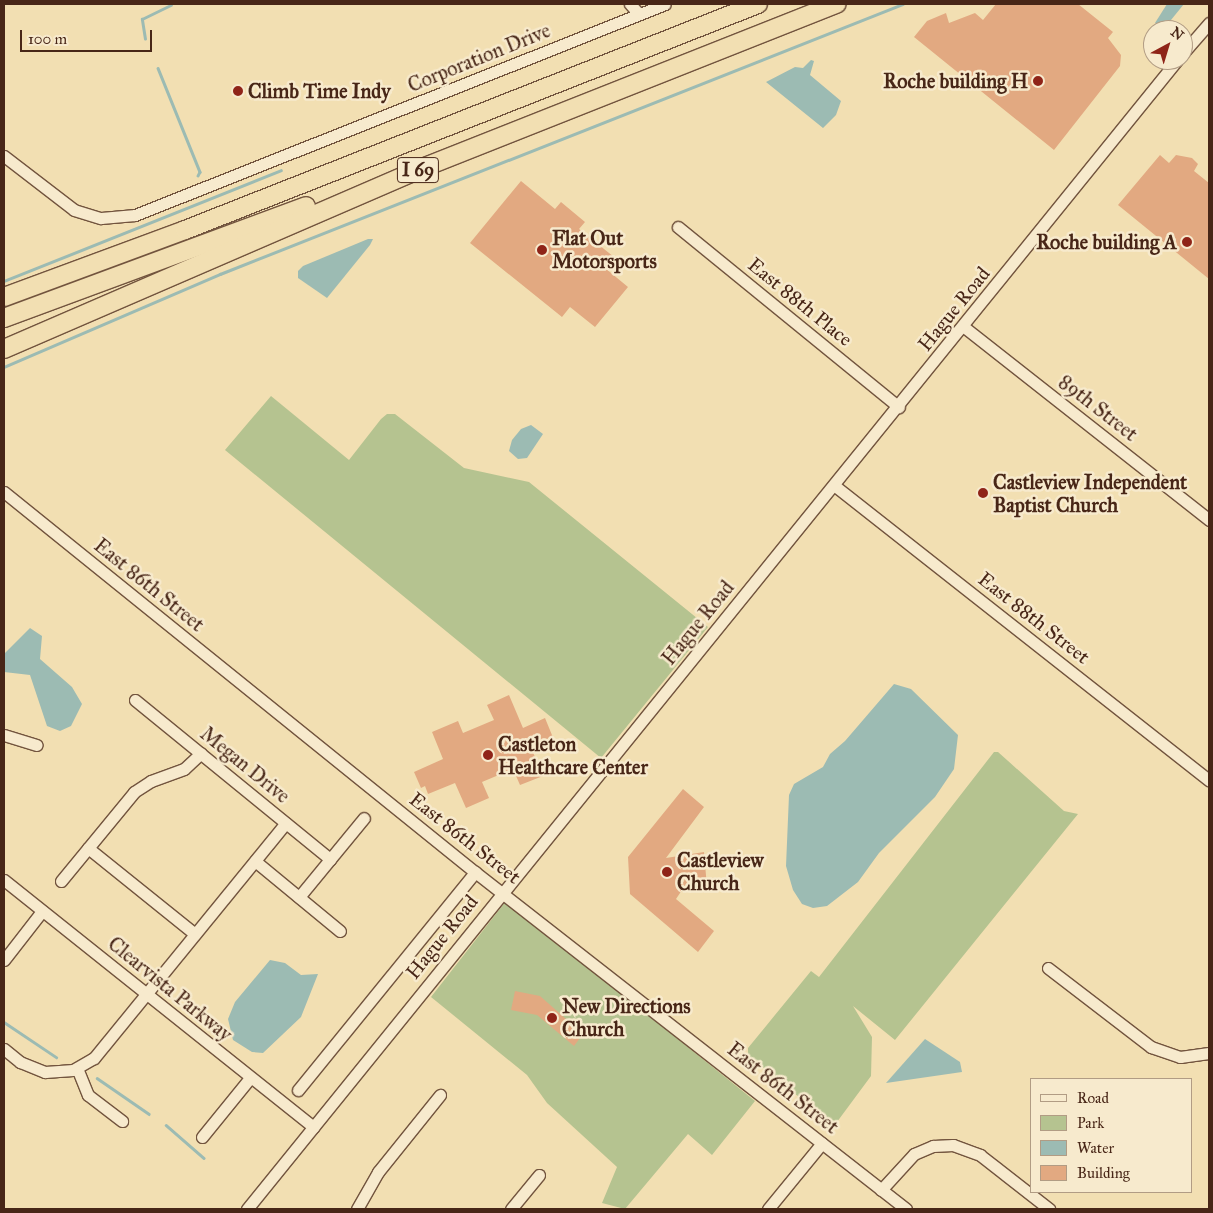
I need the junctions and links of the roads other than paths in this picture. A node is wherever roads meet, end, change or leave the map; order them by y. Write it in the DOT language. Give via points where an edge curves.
graph roads {
  1 [pos="630,4"];
  2 [pos="665,4"];
  3 [pos="758,4"];
  4 [pos="836,4"];
  5 [pos="639,14"];
  6 [pos="1209,22"];
  7 [pos="1193,42"];
  8 [pos="1169,70"];
  9 [pos="4,156"];
  10 [pos="422,168"];
  11 [pos="678,227"];
  12 [pos="4,296"];
  13 [pos="4,318"];
  14 [pos="964,327"];
  15 [pos="4,348"];
  16 [pos="900,407"];
  17 [pos="835,486"];
  18 [pos="4,492"];
  19 [pos="1209,520"];
  20 [pos="135,700"];
  21 [pos="4,735"];
  22 [pos="36,745"];
  23 [pos="201,753"];
  24 [pos="1209,780"];
  25 [pos="364,818"];
  26 [pos="286,823"];
  27 [pos="88,848"];
  28 [pos="330,859"];
  29 [pos="255,861"];
  30 [pos="475,872"];
  31 [pos="4,880"];
  32 [pos="61,881"];
  33 [pos="504,892"];
  34 [pos="299,897"];
  35 [pos="42,911"];
  36 [pos="340,931"];
  37 [pos="196,934"];
  38 [pos="4,960"];
  39 [pos="1048,968"];
  40 [pos="146,994"];
  41 [pos="4,1049"];
  42 [pos="1209,1053"];
  43 [pos="77,1068"];
  44 [pos="250,1078"];
  45 [pos="298,1090"];
  46 [pos="440,1095"];
  47 [pos="122,1121"];
  48 [pos="313,1127"];
  49 [pos="202,1137"];
  50 [pos="822,1143"];
  51 [pos="539,1175"];
  52 [pos="882,1190"];
  53 [pos="247,1209"];
  54 [pos="357,1209"];
  55 [pos="511,1209"];
  56 [pos="768,1209"];
  57 [pos="906,1209"];
  58 [pos="1049,1209"];
  1 -- 5 [label="street"];
  2 -- 5 [label="street, Corporation Drive"];
  3 -- 12 [label="highway, I 69" via="186,230"];
  4 -- 10 [label="highway, I 69"];
  5 -- 9 [label="street, Corporation Drive" via="143,212 110,218 89,215 63,204"];
  6 -- 7 [label="street"];
  8 -- 14 [label="street, Hague Road"];
  10 -- 13 [label="highway" via="292,210"];
  10 -- 15 [label="highway, I 69"];
  11 -- 16 [label="street, East 88th Place"];
  14 -- 16 [label="street, Hague Road"];
  14 -- 19 [label="street, 89th Street"];
  16 -- 17 [label="street, Hague Road"];
  17 -- 24 [label="street, East 88th Street"];
  17 -- 33 [label="street, Hague Road"];
  18 -- 30 [label="street, East 86th Street"];
  20 -- 23 [label="street, Megan Drive"];
  21 -- 22 [label="street"];
  23 -- 26 [label="street, Megan Drive"];
  23 -- 27 [label="street" via="184,769 137,790"];
  25 -- 28 [label="street"];
  26 -- 28 [label="street, Megan Drive"];
  26 -- 29 [label="street"];
  27 -- 32 [label="street"];
  27 -- 37 [label="street"];
  28 -- 34 [label="street"];
  29 -- 34 [label="street"];
  29 -- 37 [label="street"];
  30 -- 33 [label="street, East 86th Street"];
  30 -- 45 [label="street, Hague Road"];
  31 -- 35 [label="street, Clearvista Parkway"];
  33 -- 48 [label="street, Hague Road"];
  33 -- 50 [label="street, East 86th Street"];
  34 -- 36 [label="street"];
  35 -- 38 [label="street"];
  35 -- 40 [label="street, Clearvista Parkway"];
  37 -- 40 [label="street"];
  39 -- 42 [label="street" via="1151,1048 1180,1057"];
  40 -- 43 [label="street" via="98,1054"];
  40 -- 44 [label="street, Clearvista Parkway"];
  41 -- 43 [label="street" via="38,1071 56,1073"];
  43 -- 47 [label="street" via="88,1095"];
  44 -- 48 [label="street, Clearvista Parkway"];
  44 -- 49 [label="street"];
  46 -- 54 [label="street" via="373,1178"];
  48 -- 53 [label="street, Hague Road"];
  50 -- 52 [label="street, East 86th Street"];
  50 -- 56 [label="street"];
  51 -- 55 [label="street"];
  52 -- 57 [label="street, East 86th Street"];
  52 -- 58 [label="street" via="914,1154 933,1146 953,1145 980,1155"];
}
